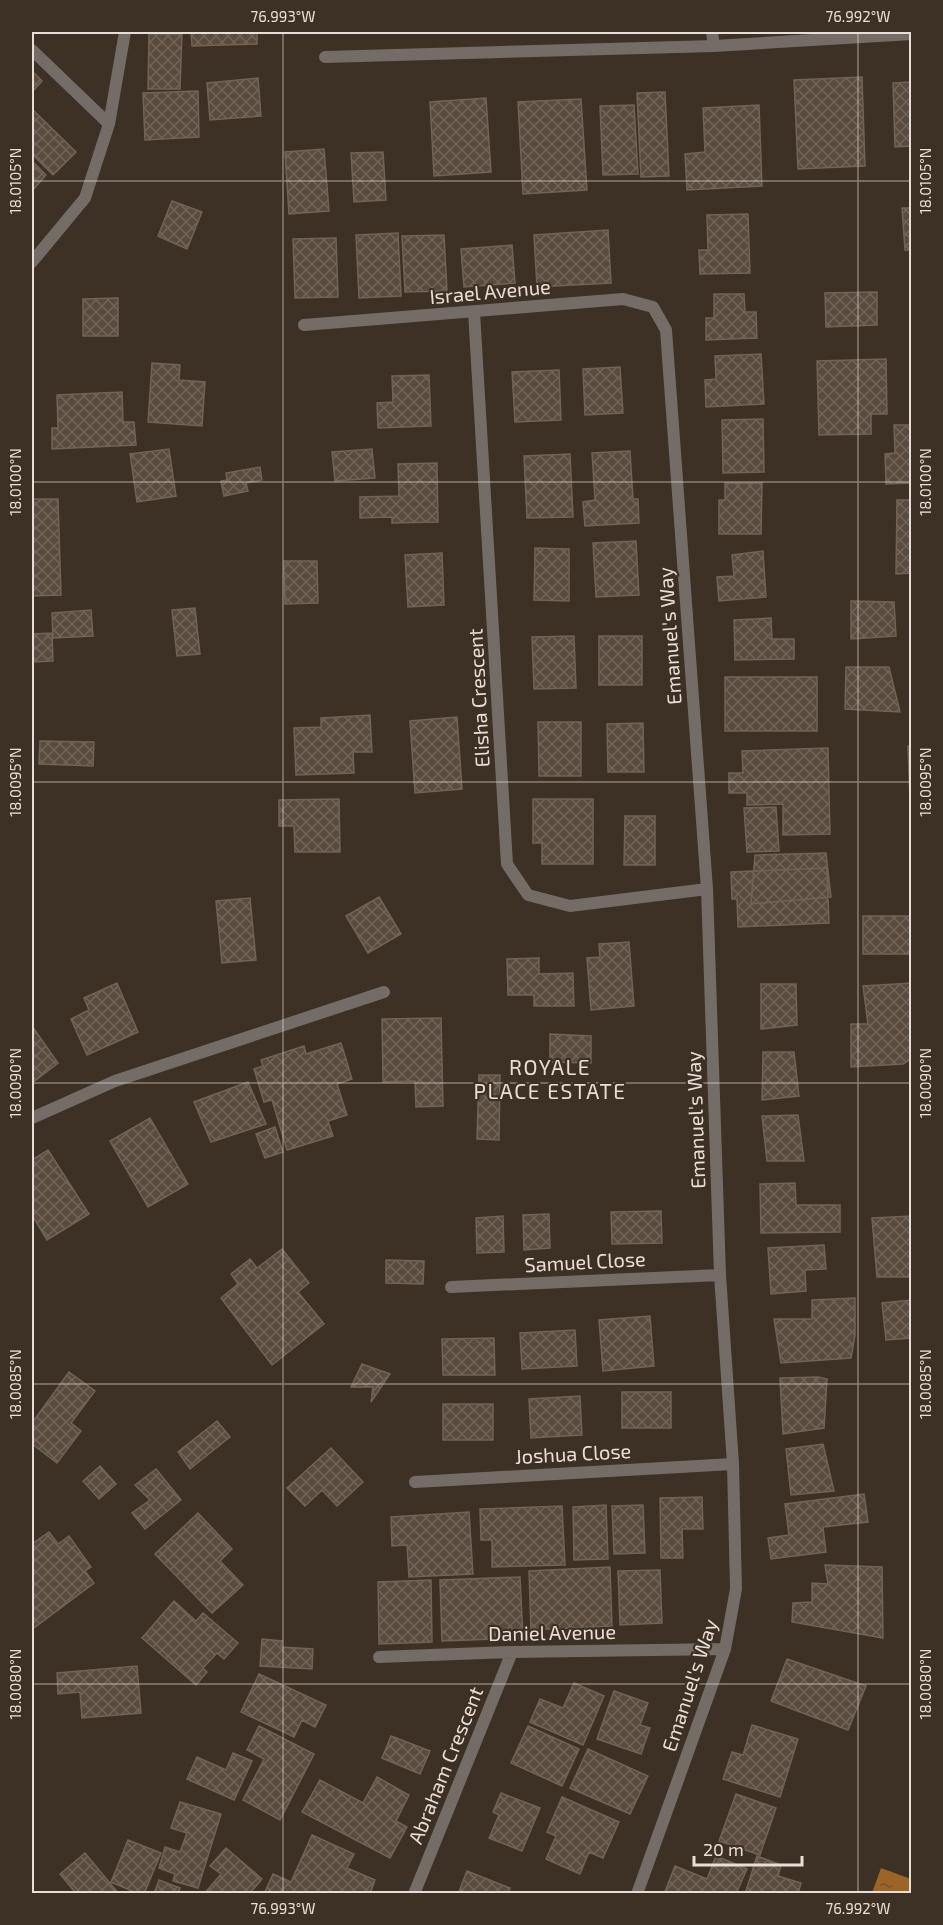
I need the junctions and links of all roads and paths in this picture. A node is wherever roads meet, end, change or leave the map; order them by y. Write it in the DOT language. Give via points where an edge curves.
graph roads {
  1 [pos="125,32"];
  2 [pos="712,32"];
  3 [pos="912,34"];
  4 [pos="714,46"];
  5 [pos="32,50"];
  6 [pos="325,57"];
  7 [pos="109,124"];
  8 [pos="32,262"];
  9 [pos="474,312"];
  10 [pos="303,325"];
  11 [pos="666,330"];
  12 [pos="707,889"];
  13 [pos="384,992"];
  14 [pos="32,1118"];
  15 [pos="720,1275"];
  16 [pos="451,1287"];
  17 [pos="733,1464"];
  18 [pos="415,1482"];
  19 [pos="725,1649"];
  20 [pos="512,1652"];
  21 [pos="380,1657"];
  22 [pos="414,1893"];
  23 [pos="637,1893"];
  1 -- 7 [label="street"];
  2 -- 4 [label="street"];
  3 -- 4 [label="street"];
  4 -- 6 [label="street"];
  5 -- 7 [label="street"];
  7 -- 8 [label="street" via="86,198"];
  9 -- 10 [label="street, Israel Avenue"];
  9 -- 11 [label="street, Israel Avenue" via="623,299 653,308"];
  9 -- 12 [label="street, Elisha Crescent" via="507,864 528,895 570,906"];
  11 -- 12 [label="street, Emanuel's Way"];
  12 -- 15 [label="street, Emanuel's Way"];
  13 -- 14 [label="street" via="115,1081"];
  15 -- 16 [label="street, Samuel Close"];
  15 -- 17 [label="street, Emanuel's Way"];
  17 -- 18 [label="street, Joshua Close"];
  17 -- 19 [label="street, Emanuel's Way" via="736,1589"];
  19 -- 20 [label="street, Daniel Avenue"];
  19 -- 23 [label="street, Emanuel's Way"];
  20 -- 21 [label="street, Daniel Avenue"];
  20 -- 22 [label="street, Abraham Crescent"];
}
